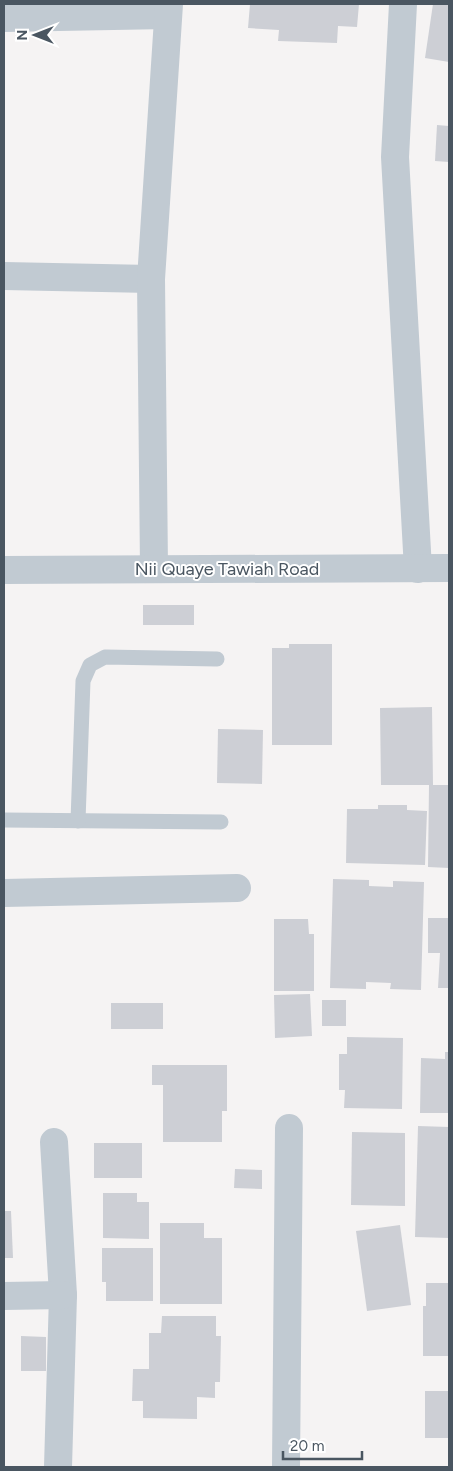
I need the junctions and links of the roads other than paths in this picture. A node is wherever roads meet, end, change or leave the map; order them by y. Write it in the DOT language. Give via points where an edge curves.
graph roads {
  1 [pos="403,4"];
  2 [pos="169,10"];
  3 [pos="4,18"];
  4 [pos="4,276"];
  5 [pos="151,279"];
  6 [pos="154,568"];
  7 [pos="449,568"];
  8 [pos="418,569"];
  9 [pos="4,570"];
  10 [pos="217,659"];
  11 [pos="4,820"];
  12 [pos="78,821"];
  13 [pos="220,822"];
  14 [pos="237,888"];
  15 [pos="4,893"];
  16 [pos="289,1128"];
  17 [pos="54,1142"];
  18 [pos="63,1295"];
  19 [pos="4,1296"];
  20 [pos="58,1467"];
  21 [pos="286,1467"];
  1 -- 8 [label="street" via="394,157"];
  2 -- 3 [label="street"];
  2 -- 5 [label="street"];
  4 -- 5 [label="street"];
  5 -- 6 [label="street"];
  6 -- 8 [label="street, Nii Quaye Tawiah Road"];
  6 -- 9 [label="street, Nii Quaye Tawiah Road"];
  7 -- 8 [label="street, Nii Quaye Tawiah Road"];
  10 -- 12 [label="lane" via="106,657 90,665 83,681"];
  11 -- 12 [label="lane"];
  12 -- 13 [label="lane"];
  14 -- 15 [label="street"];
  16 -- 21 [label="street"];
  17 -- 18 [label="street"];
  18 -- 19 [label="street"];
  18 -- 20 [label="street"];
}
